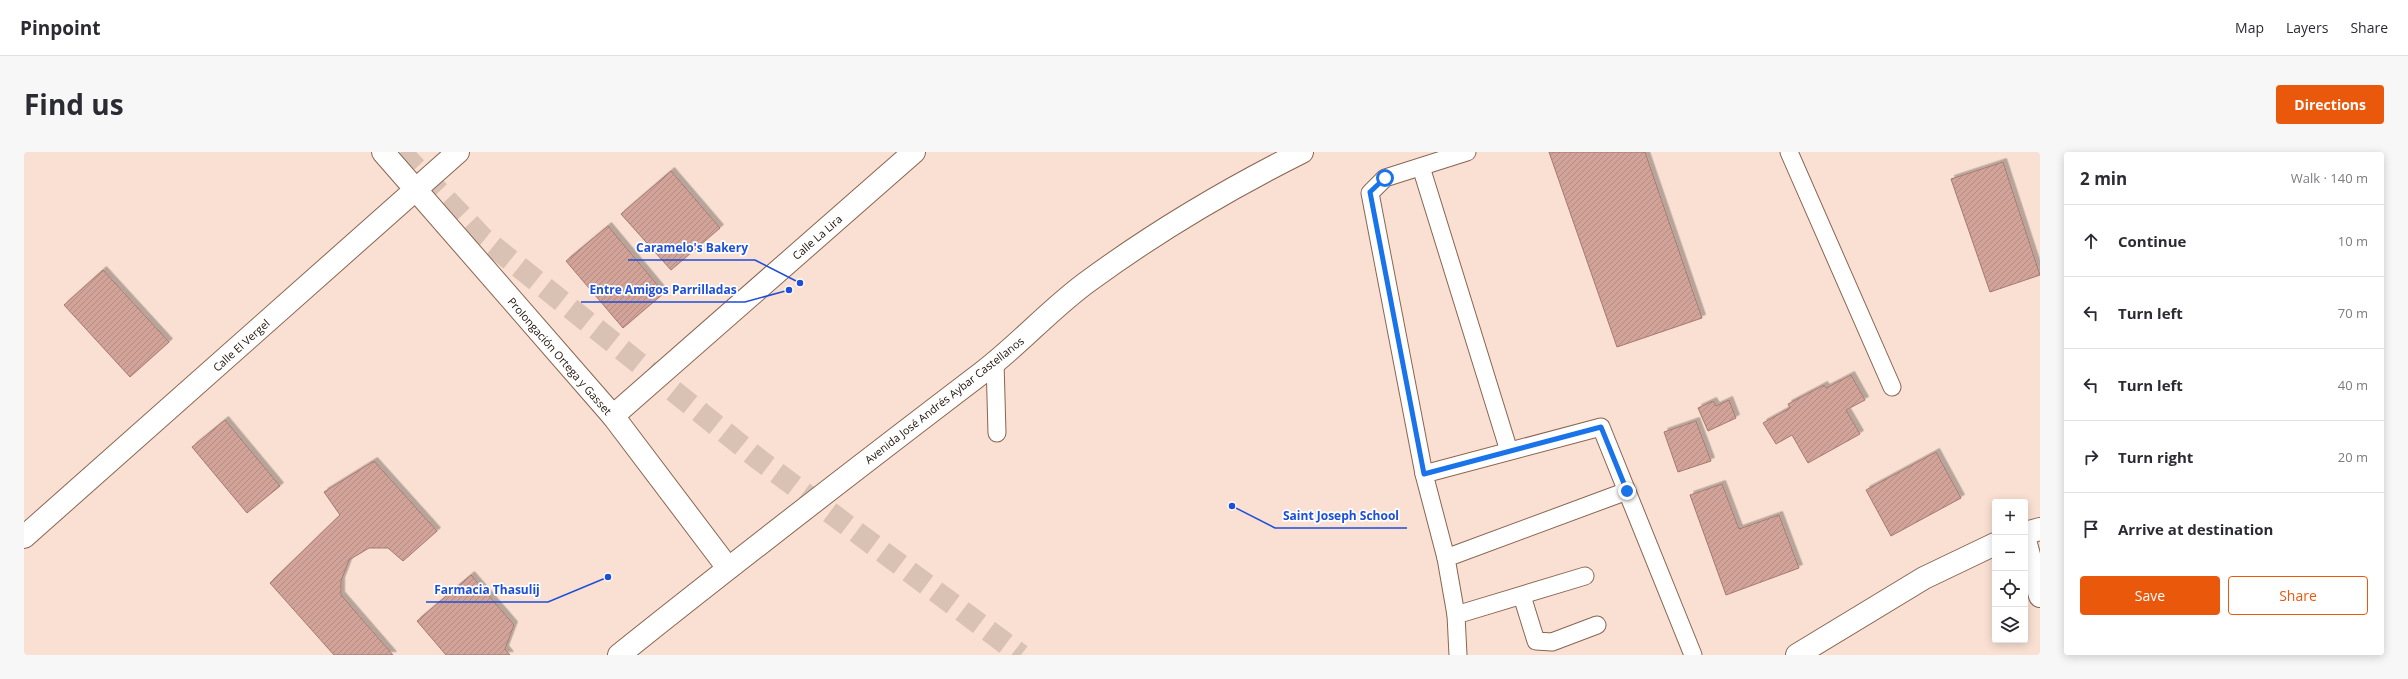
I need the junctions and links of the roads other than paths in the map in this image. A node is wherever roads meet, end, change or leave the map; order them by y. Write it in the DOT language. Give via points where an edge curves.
graph roads {
  1 [pos="383,152"];
  2 [pos="458,152"];
  3 [pos="914,152"];
  4 [pos="1302,152"];
  5 [pos="1467,152"];
  6 [pos="1789,152"];
  7 [pos="1421,167"];
  8 [pos="417,189"];
  9 [pos="995,362"];
  10 [pos="1892,387"];
  11 [pos="613,416"];
  12 [pos="997,433"];
  13 [pos="1509,451"];
  14 [pos="1424,474"];
  15 [pos="1627,491"];
  16 [pos="2040,529"];
  17 [pos="2028,532"];
  18 [pos="24,537"];
  19 [pos="1992,545"];
  20 [pos="2028,551"];
  21 [pos="1446,558"];
  22 [pos="728,568"];
  23 [pos="1585,576"];
  24 [pos="1522,596"];
  25 [pos="2040,596"];
  26 [pos="1456,615"];
  27 [pos="1597,625"];
  28 [pos="619,655"];
  29 [pos="1458,655"];
  30 [pos="1693,655"];
  31 [pos="1797,655"];
  1 -- 8 [label="street, Prolongación Ortega y Gasset"];
  2 -- 8 [label="street, Calle El Vergel"];
  3 -- 11 [label="street, Calle La Lira"];
  4 -- 9 [label="street, Avenida José Andrés Aybar Castellanos" via="1240,184 1146,241 1088,281"];
  5 -- 7 [label="lane"];
  6 -- 10 [label="lane"];
  7 -- 13 [label="lane"];
  7 -- 14 [label="lane" via="1385,178 1370,192"];
  8 -- 11 [label="street, Prolongación Ortega y Gasset"];
  8 -- 18 [label="street, Calle El Vergel"];
  9 -- 12 [label="lane"];
  9 -- 22 [label="street, Avenida José Andrés Aybar Castellanos"];
  11 -- 22 [label="street, Prolongación Ortega y Gasset"];
  13 -- 14 [label="lane"];
  13 -- 15 [label="lane" via="1601,427"];
  14 -- 21 [label="lane"];
  15 -- 21 [label="lane"];
  15 -- 30 [label="lane"];
  16 -- 17 [label="street"];
  19 -- 31 [label="street" via="1924,578"];
  20 -- 25 [label="street"];
  21 -- 26 [label="lane"];
  22 -- 28 [label="street, Avenida José Andrés Aybar Castellanos"];
  23 -- 24 [label="lane"];
  24 -- 26 [label="lane"];
  24 -- 27 [label="lane" via="1536,641 1552,642"];
  26 -- 29 [label="lane"];
}
